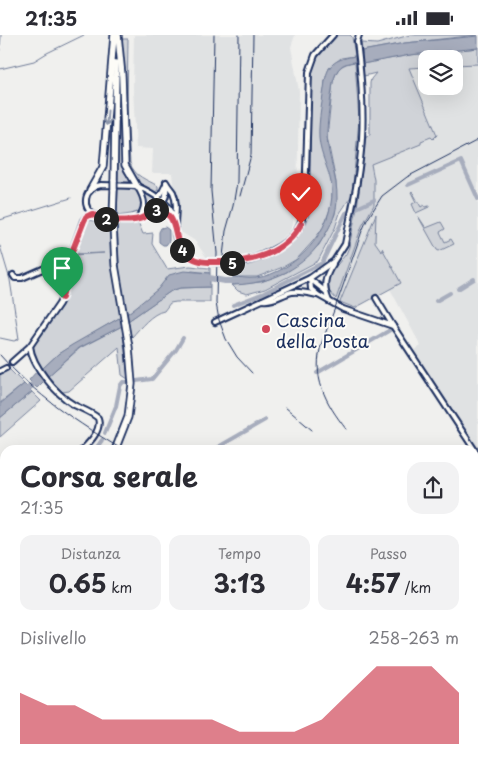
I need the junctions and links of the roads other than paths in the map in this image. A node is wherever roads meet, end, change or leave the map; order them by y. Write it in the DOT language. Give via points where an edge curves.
graph roads {
  1 [pos="116,35"];
  2 [pos="333,35"];
  3 [pos="353,35"];
  4 [pos="359,35"];
  5 [pos="358,44"];
  6 [pos="166,182"];
  7 [pos="137,186"];
  8 [pos="90,190"];
  9 [pos="157,198"];
  10 [pos="162,202"];
  11 [pos="153,210"];
  12 [pos="92,214"];
  13 [pos="136,219"];
  14 [pos="174,222"];
  15 [pos="70,257"];
  16 [pos="334,261"];
  17 [pos="13,275"];
  18 [pos="310,278"];
  19 [pos="325,291"];
  20 [pos="318,295"];
  21 [pos="376,298"];
  22 [pos="263,300"];
  23 [pos="329,301"];
  24 [pos="215,322"];
  25 [pos="393,326"];
  26 [pos="30,346"];
  27 [pos="12,362"];
  28 [pos="6,367"];
  29 [pos="0,371"];
  30 [pos="86,445"];
  31 [pos="117,445"];
  32 [pos="471,445"];
  1 -- 7 [label="main road" via="122,76 126,165"];
  1 -- 8 [label="main road, one-way" via="103,167"];
  1 -- 31 [label="main road, bridge" via="113,224 117,280 132,376 131,400"];
  2 -- 14 [label="street, bridge" via="315,55 308,72 305,204 301,224 290,240 282,247 251,260 235,263 195,260 177,241"];
  3 -- 5 [label="street"];
  4 -- 5 [label="street"];
  5 -- 16 [label="street" via="362,138 345,244"];
  6 -- 9 [label="street"];
  6 -- 10 [label="street" via="166,195"];
  6 -- 14 [label="street" via="173,192"];
  7 -- 8 [label="street" via="101,185"];
  7 -- 9 [label="street"];
  7 -- 13 [label="street" via="145,203"];
  8 -- 12 [label="street" via="85,202"];
  9 -- 10 [label="street"];
  10 -- 11 [label="street"];
  10 -- 14 [label="street" via="172,211"];
  11 -- 13 [label="street"];
  11 -- 14 [label="street" via="164,211"];
  12 -- 13 [label="street" via="102,219"];
  12 -- 15 [label="street" via="86,217"];
  15 -- 17 [label="street" via="22,278"];
  15 -- 26 [label="street" via="60,305"];
  16 -- 18 [label="street"];
  16 -- 19 [label="street" via="325,280"];
  18 -- 19 [label="street"];
  18 -- 20 [label="street" via="311,289"];
  18 -- 22 [label="street"];
  19 -- 23 [label="street"];
  20 -- 22 [label="street" via="291,293"];
  20 -- 23 [label="street"];
  21 -- 25 [label="street"];
  22 -- 24 [label="street"];
  23 -- 25 [label="street"];
  25 -- 32 [label="street"];
  26 -- 27 [label="street"];
  26 -- 30 [label="street" via="36,367 66,400 98,418 98,429"];
  28 -- 29 [label="street"];
}
